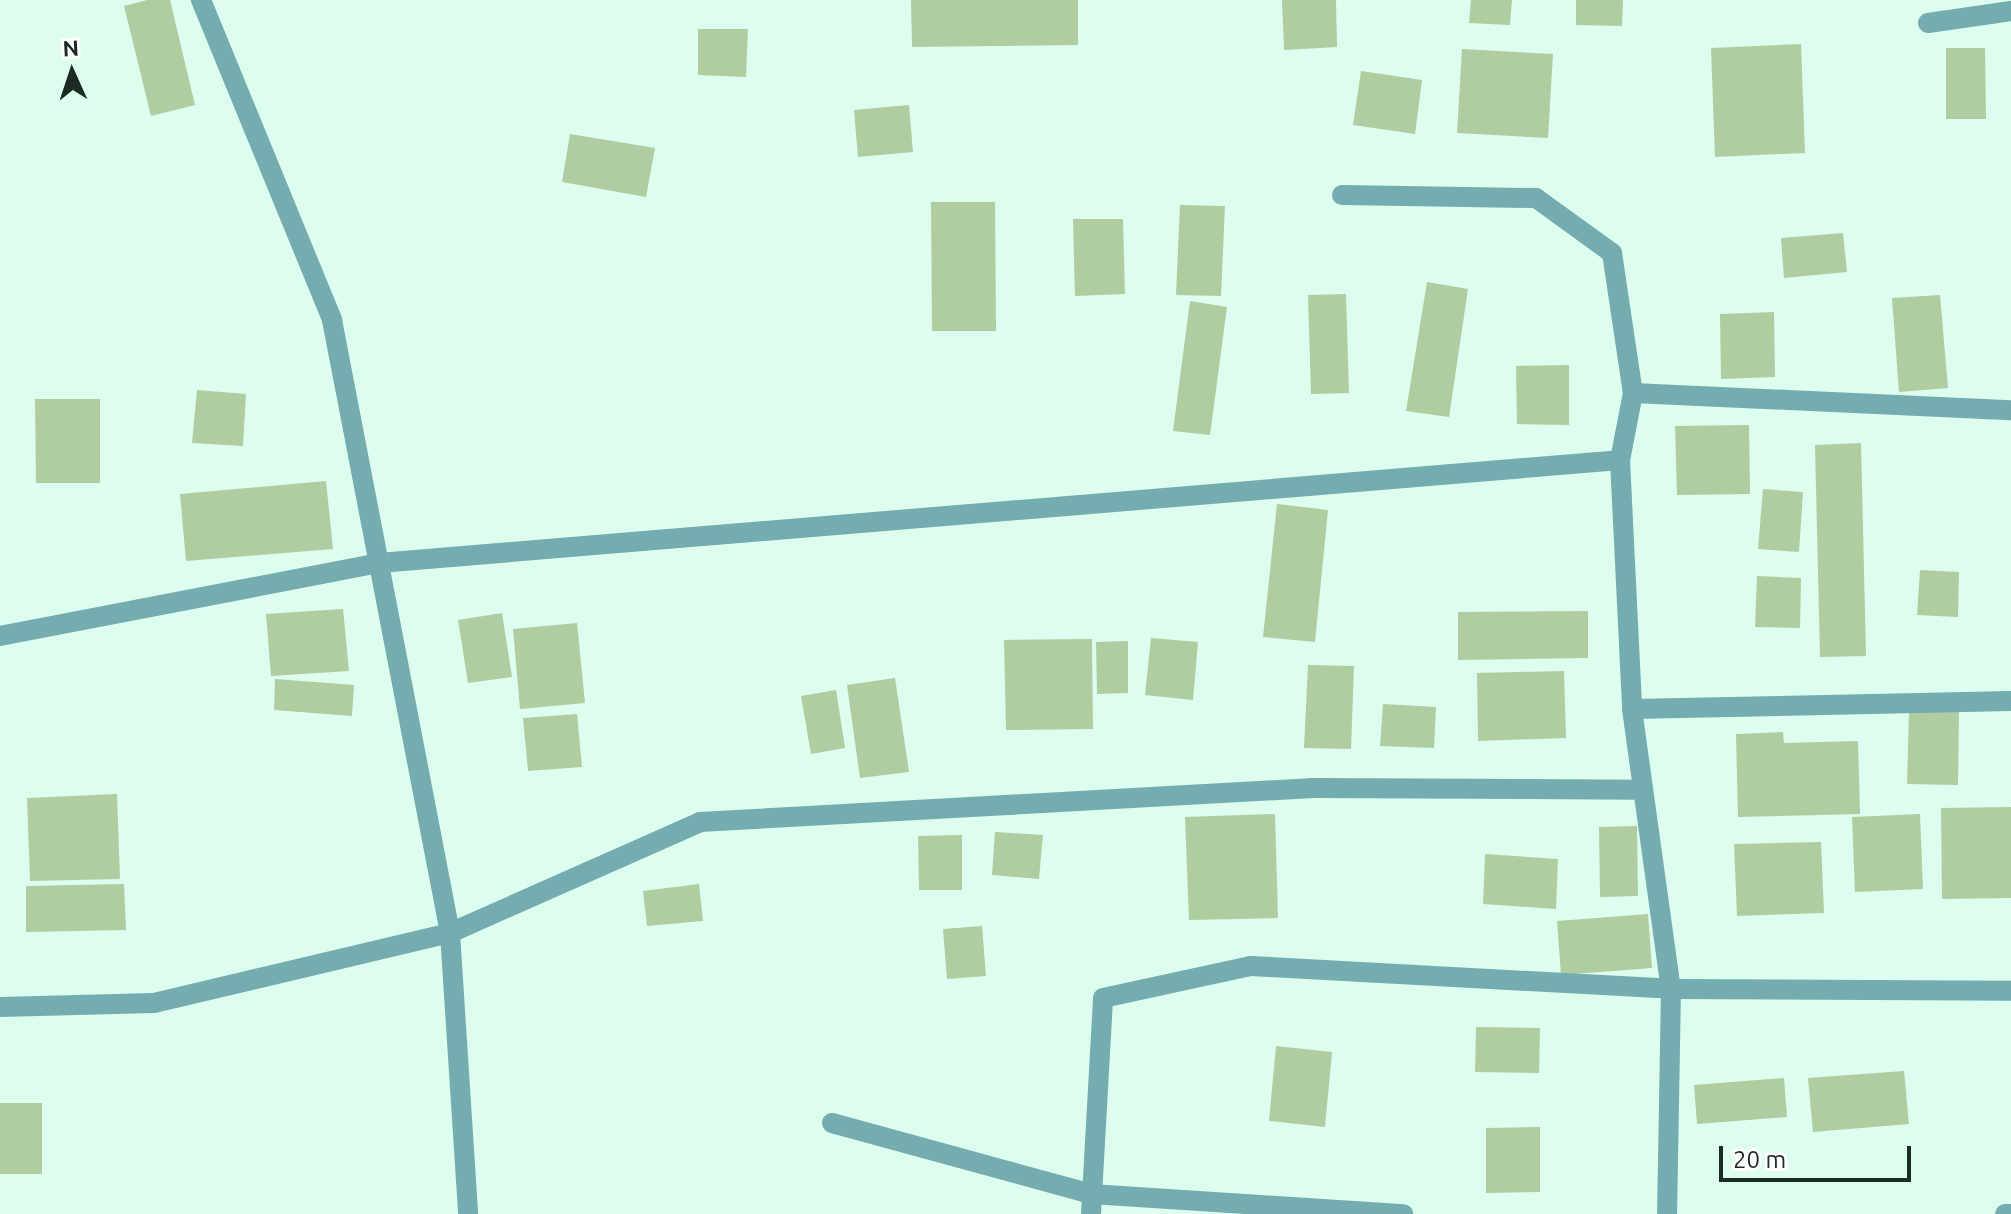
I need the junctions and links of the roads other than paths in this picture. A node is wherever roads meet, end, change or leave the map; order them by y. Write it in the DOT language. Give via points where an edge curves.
graph roads {
  1 [pos="201,0"];
  2 [pos="2011,11"];
  3 [pos="2011,18"];
  4 [pos="1342,195"];
  5 [pos="1633,393"];
  6 [pos="2011,410"];
  7 [pos="1620,460"];
  8 [pos="379,563"];
  9 [pos="0,636"];
  10 [pos="2011,701"];
  11 [pos="1632,709"];
  12 [pos="1641,790"];
  13 [pos="450,933"];
  14 [pos="1671,989"];
  15 [pos="2011,991"];
  16 [pos="0,1007"];
  17 [pos="832,1123"];
  18 [pos="1091,1204"];
  19 [pos="468,1214"];
  20 [pos="1403,1214"];
  21 [pos="1667,1214"];
  1 -- 8 [label="street" via="332,320"];
  2 -- 3 [label="street" via="1928,23"];
  4 -- 5 [label="street" via="1536,198 1612,253"];
  5 -- 6 [label="street"];
  5 -- 7 [label="street"];
  7 -- 8 [label="street"];
  7 -- 11 [label="street"];
  8 -- 9 [label="street"];
  8 -- 13 [label="street"];
  10 -- 11 [label="street"];
  11 -- 12 [label="street"];
  12 -- 13 [label="street" via="1313,788 700,822"];
  12 -- 14 [label="street"];
  13 -- 16 [label="street" via="154,1003"];
  13 -- 19 [label="street"];
  14 -- 15 [label="street"];
  14 -- 18 [label="street" via="1251,966 1103,998"];
  14 -- 21 [label="street"];
  17 -- 18 [label="street"];
  18 -- 20 [label="street"];
}
